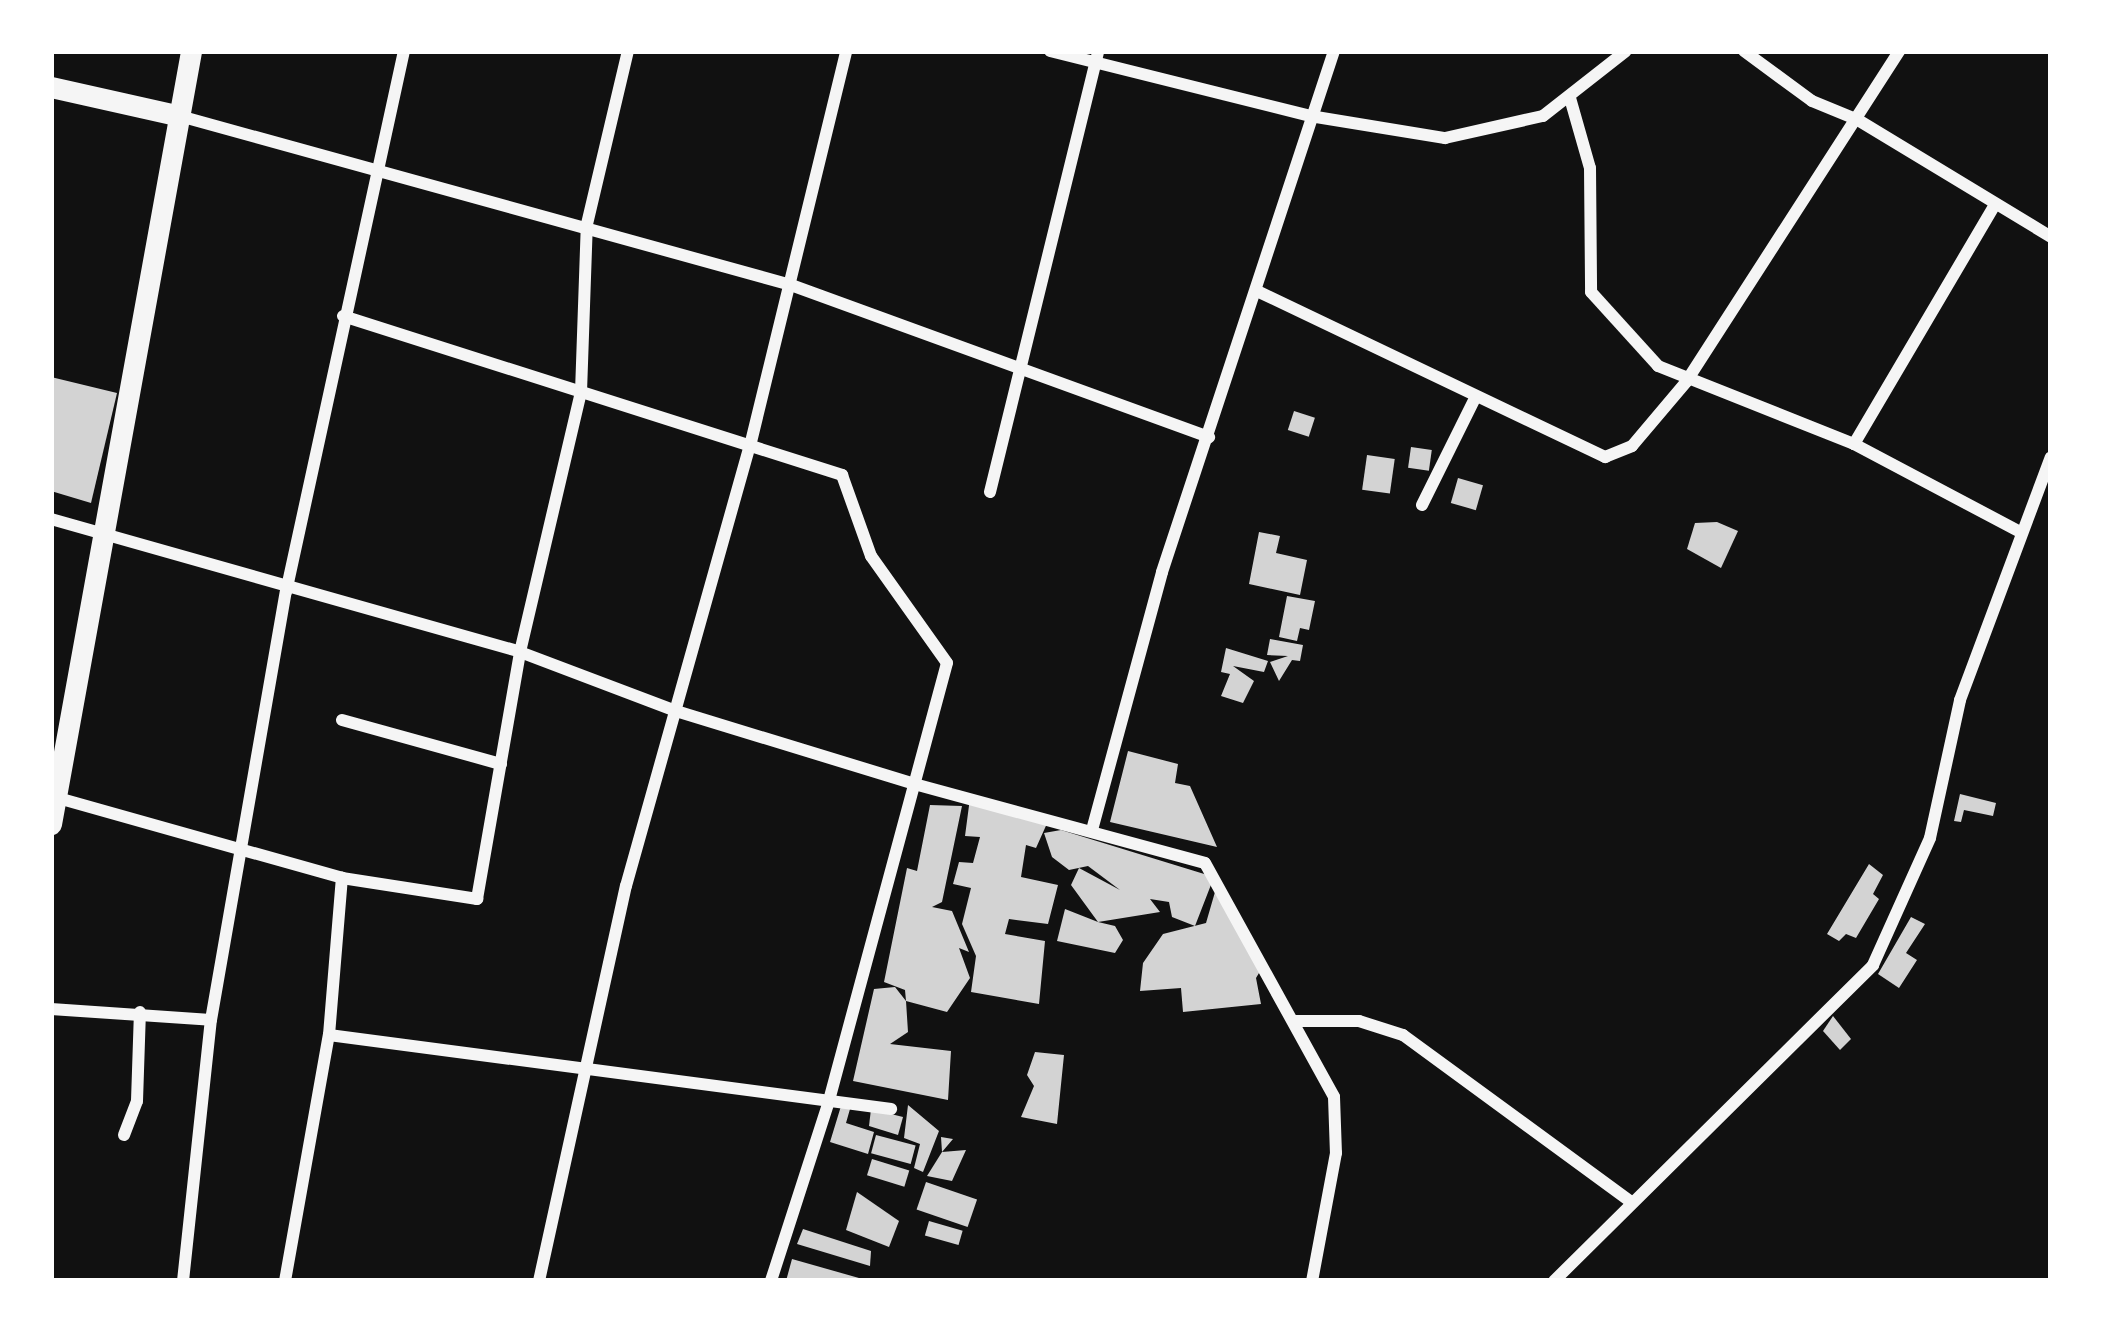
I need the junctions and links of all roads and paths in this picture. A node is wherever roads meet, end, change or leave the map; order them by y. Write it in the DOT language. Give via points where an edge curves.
graph roads {
  1 [pos="191,51"];
  2 [pos="404,51"];
  3 [pos="628,51"];
  4 [pos="846,51"];
  5 [pos="1050,51"];
  6 [pos="1334,51"];
  7 [pos="1626,51"];
  8 [pos="1744,51"];
  9 [pos="1899,51"];
  10 [pos="1097,57"];
  11 [pos="51,87"];
  12 [pos="1570,98"];
  13 [pos="176,115"];
  14 [pos="1310,116"];
  15 [pos="1858,120"];
  16 [pos="375,169"];
  17 [pos="1995,205"];
  18 [pos="587,224"];
  19 [pos="2051,237"];
  20 [pos="791,285"];
  21 [pos="1257,291"];
  22 [pos="343,316"];
  23 [pos="1021,368"];
  24 [pos="1686,382"];
  25 [pos="581,392"];
  26 [pos="1474,398"];
  27 [pos="1209,436"];
  28 [pos="1855,444"];
  29 [pos="750,446"];
  30 [pos="2051,458"];
  31 [pos="990,492"];
  32 [pos="1422,505"];
  33 [pos="51,519"];
  34 [pos="105,530"];
  35 [pos="2018,531"];
  36 [pos="286,592"];
  37 [pos="520,652"];
  38 [pos="676,711"];
  39 [pos="342,720"];
  40 [pos="501,764"];
  41 [pos="918,784"];
  42 [pos="58,798"];
  43 [pos="51,824"];
  44 [pos="1092,830"];
  45 [pos="241,853"];
  46 [pos="342,878"];
  47 [pos="51,1009"];
  48 [pos="140,1012"];
  49 [pos="211,1020"];
  50 [pos="1295,1021"];
  51 [pos="329,1035"];
  52 [pos="585,1070"];
  53 [pos="830,1098"];
  54 [pos="891,1109"];
  55 [pos="124,1135"];
  56 [pos="1630,1202"];
  57 [pos="183,1281"];
  58 [pos="285,1281"];
  59 [pos="539,1281"];
  60 [pos="771,1281"];
  61 [pos="1312,1281"];
  62 [pos="1554,1281"];
  1 -- 13 [label="main road"];
  2 -- 16 [label="street"];
  3 -- 18 [label="street"];
  4 -- 20 [label="street"];
  5 -- 10 [label="street"];
  6 -- 14 [label="street"];
  7 -- 12 [label="street"];
  8 -- 15 [label="street" via="1812,101"];
  9 -- 15 [label="street"];
  10 -- 14 [label="street"];
  10 -- 23 [label="street"];
  11 -- 13 [label="main road"];
  12 -- 14 [label="street" via="1543,116 1445,138"];
  12 -- 24 [label="street" via="1590,168 1591,292 1658,366"];
  13 -- 16 [label="street"];
  13 -- 34 [label="main road"];
  14 -- 21 [label="street"];
  15 -- 17 [label="street"];
  15 -- 24 [label="street"];
  16 -- 18 [label="street"];
  16 -- 22 [label="street"];
  17 -- 19 [label="street"];
  17 -- 28 [label="street"];
  18 -- 20 [label="street"];
  18 -- 25 [label="street"];
  20 -- 23 [label="street"];
  20 -- 29 [label="street"];
  21 -- 26 [label="street"];
  21 -- 27 [label="street"];
  22 -- 25 [label="street"];
  22 -- 36 [label="street"];
  23 -- 27 [label="street"];
  23 -- 31 [label="street"];
  24 -- 26 [label="street" via="1632,446 1605,457"];
  24 -- 28 [label="street"];
  25 -- 29 [label="street"];
  25 -- 37 [label="street"];
  26 -- 32 [label="street"];
  27 -- 44 [label="street" via="1162,572"];
  28 -- 35 [label="street"];
  29 -- 38 [label="street"];
  29 -- 41 [label="street" via="847,480 871,556 947,663"];
  30 -- 35 [label="street"];
  33 -- 34 [label="street"];
  34 -- 36 [label="street"];
  34 -- 42 [label="main road"];
  35 -- 56 [label="street" via="1960,700 1930,838 1873,965"];
  36 -- 37 [label="street"];
  36 -- 45 [label="street"];
  37 -- 38 [label="street"];
  37 -- 40 [label="street"];
  38 -- 41 [label="street"];
  38 -- 52 [label="street"];
  39 -- 40 [label="street"];
  40 -- 46 [label="street" via="477,898"];
  41 -- 44 [label="street"];
  41 -- 53 [label="street"];
  42 -- 43 [label="main road"];
  42 -- 45 [label="street"];
  44 -- 50 [label="street" via="1205,862"];
  45 -- 46 [label="street"];
  45 -- 49 [label="street"];
  46 -- 51 [label="street"];
  47 -- 48 [label="street"];
  48 -- 49 [label="street"];
  48 -- 55 [label="street" via="137,1101"];
  49 -- 57 [label="street"];
  50 -- 56 [label="street" via="1359,1021 1403,1035"];
  50 -- 61 [label="street" via="1338,1116"];
  51 -- 52 [label="street"];
  51 -- 58 [label="street"];
  52 -- 53 [label="street"];
  52 -- 59 [label="street"];
  53 -- 54 [label="street"];
  53 -- 60 [label="street"];
  56 -- 62 [label="street"];
}
